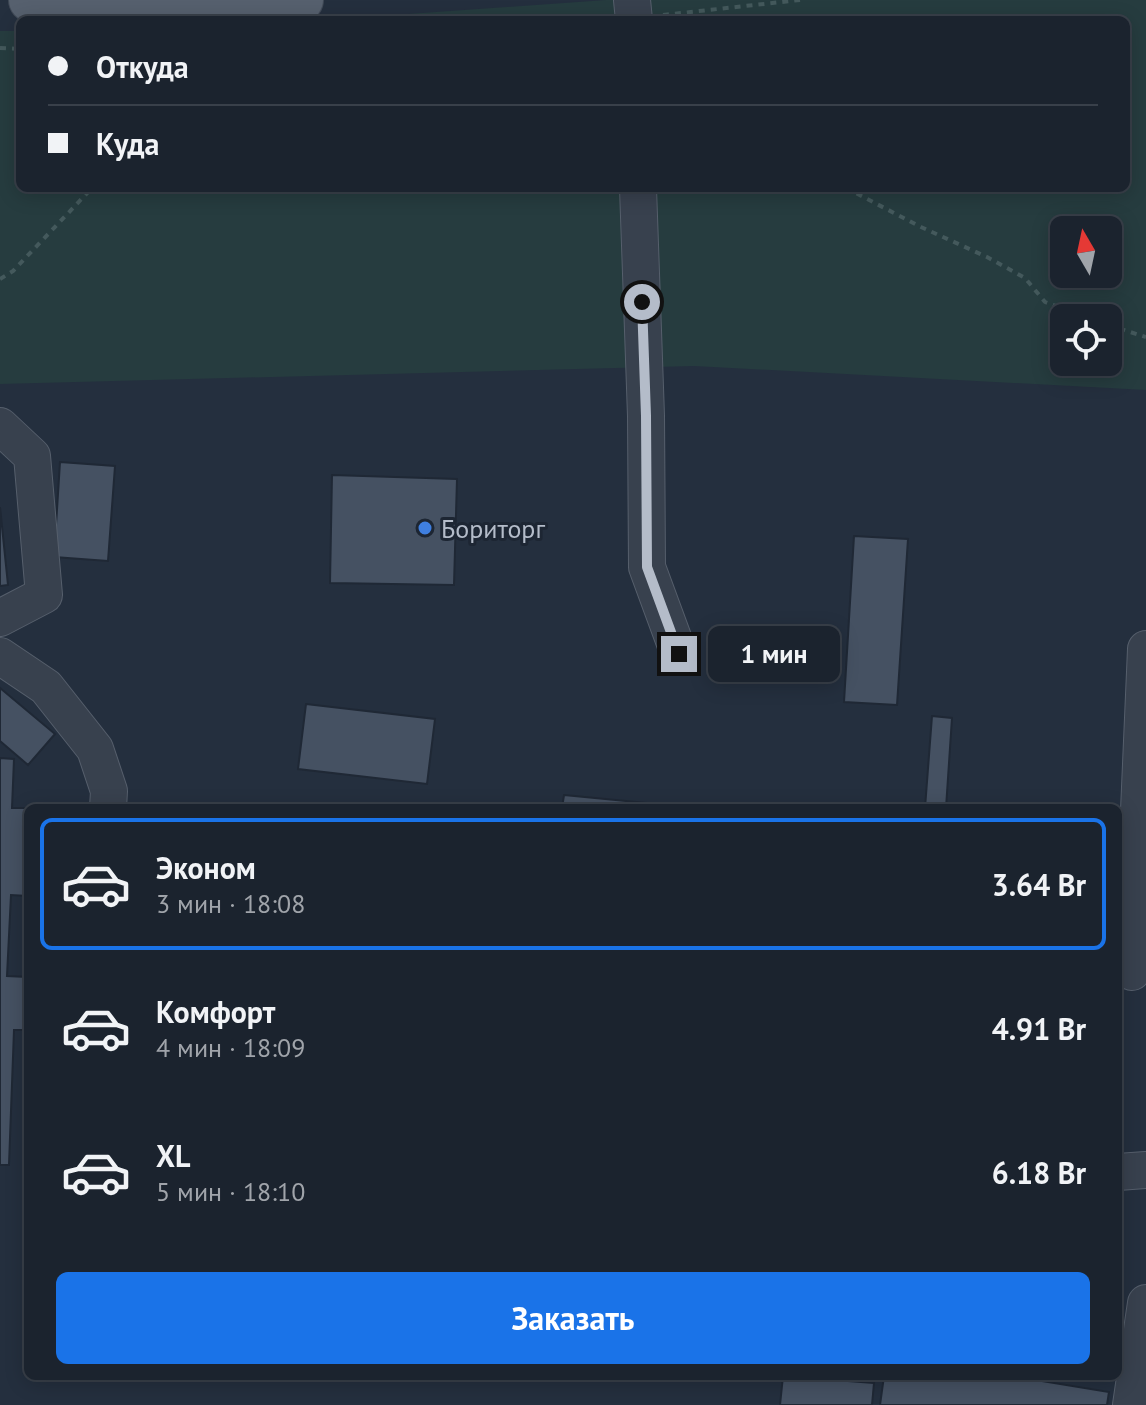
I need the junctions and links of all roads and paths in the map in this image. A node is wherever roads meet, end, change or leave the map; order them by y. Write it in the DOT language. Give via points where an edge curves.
graph roads {
  1 [pos="31,0"];
  2 [pos="301,0"];
  3 [pos="800,0"];
  4 [pos="633,13"];
  5 [pos="88,192"];
  6 [pos="638,192"];
  7 [pos="854,192"];
  8 [pos="0,279"];
  9 [pos="1050,304"];
  10 [pos="1122,329"];
  11 [pos="1146,337"];
  12 [pos="0,426"];
  13 [pos="0,618"];
  14 [pos="1146,649"];
  15 [pos="679,654"];
  16 [pos="0,656"];
  17 [pos="108,804"];
  18 [pos="1132,972"];
  19 [pos="1146,1170"];
  20 [pos="1122,1172"];
  21 [pos="1146,1303"];
  22 [pos="1131,1405"];
  1 -- 2 [label="main road"];
  3 -- 4 [label="path"];
  5 -- 8 [label="path"];
  6 -- 15 [label="lane" via="647,567"];
  7 -- 9 [label="path" via="1025,278"];
  10 -- 11 [label="path"];
  12 -- 13 [label="lane" via="32,456 44,595"];
  14 -- 18 [label="lane"];
  16 -- 17 [label="lane" via="46,687 95,749"];
  19 -- 20 [label="lane"];
  21 -- 22 [label="lane"];
}
